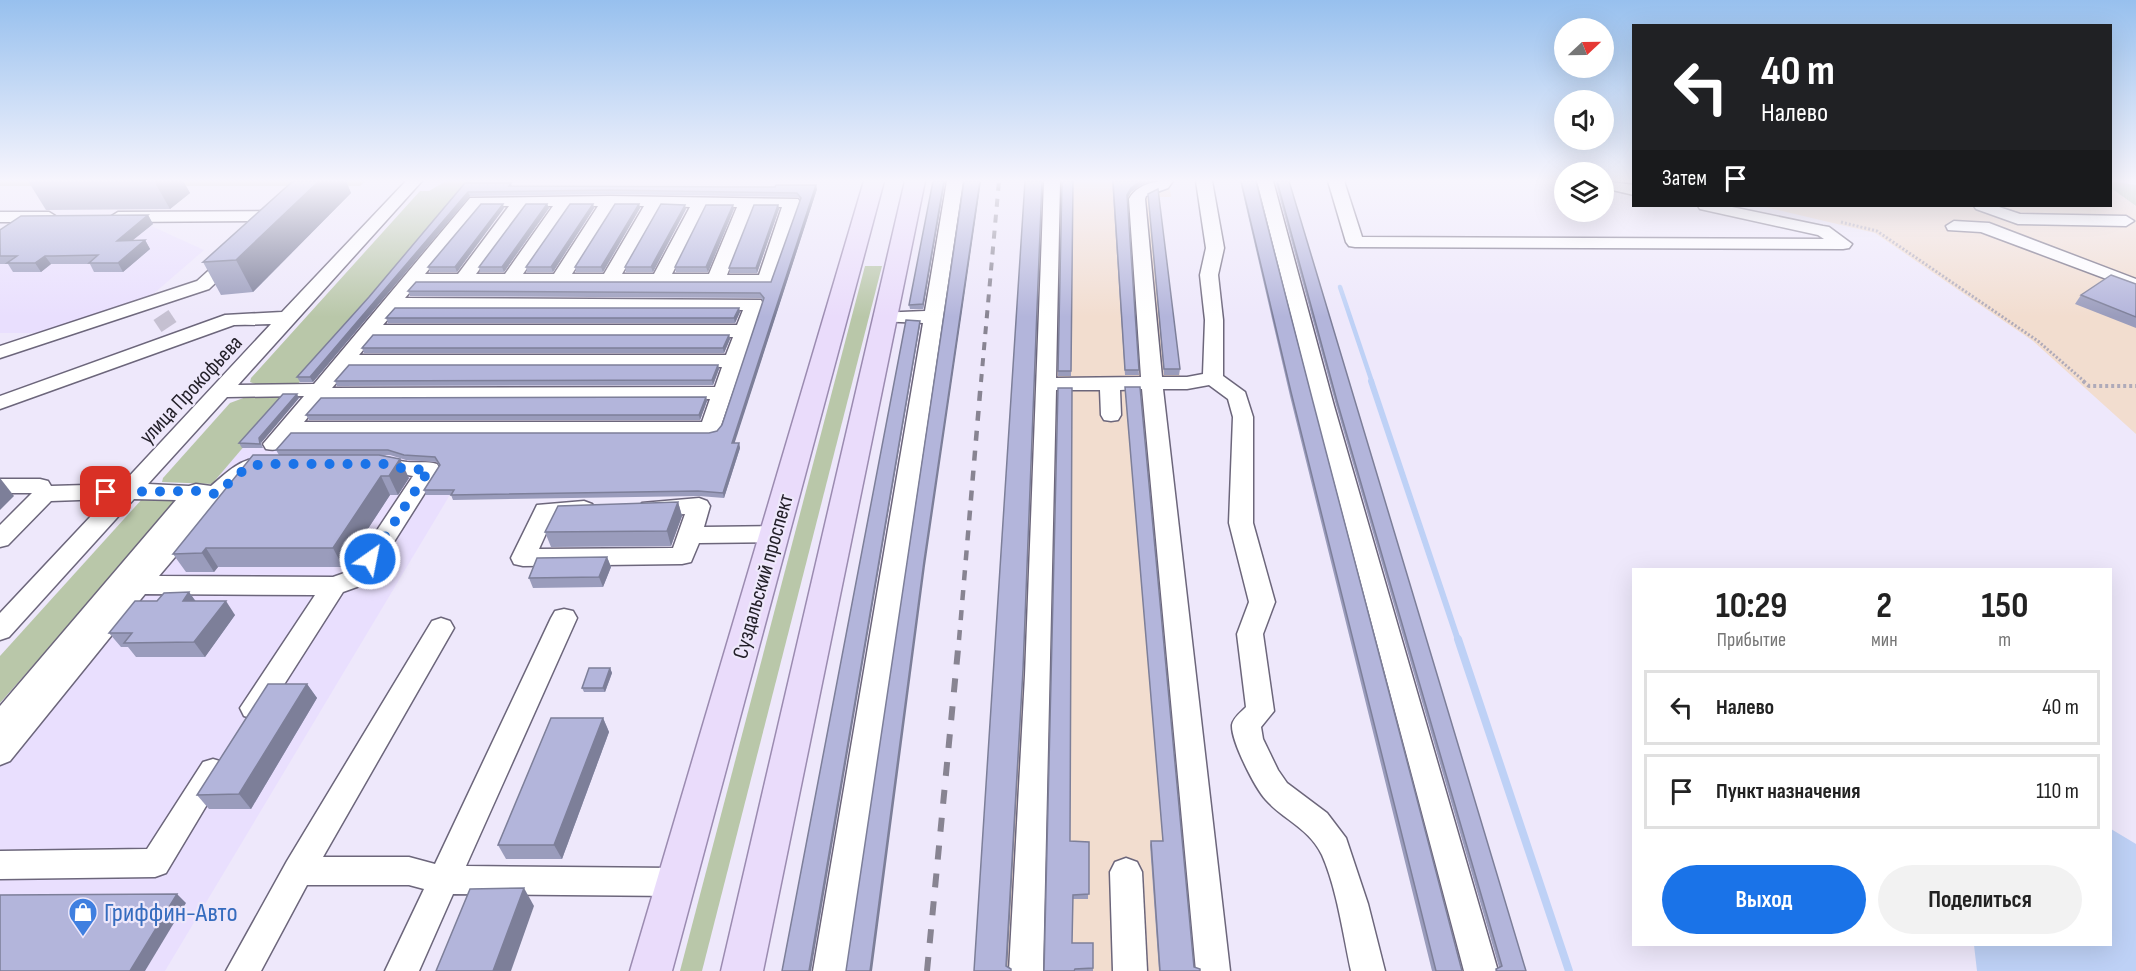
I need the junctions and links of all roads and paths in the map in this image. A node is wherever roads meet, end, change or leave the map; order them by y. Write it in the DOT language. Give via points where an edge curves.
graph roads {
  1 [pos="266,226"];
  2 [pos="372,226"];
  3 [pos="455,226"];
  4 [pos="502,226"];
  5 [pos="547,226"];
  6 [pos="594,226"];
  7 [pos="641,226"];
  8 [pos="688,226"];
  9 [pos="737,226"];
  10 [pos="784,226"];
  11 [pos="861,226"];
  12 [pos="905,226"];
  13 [pos="948,226"];
  14 [pos="1051,226"];
  15 [pos="1139,226"];
  16 [pos="1211,226"];
  17 [pos="1277,226"];
  18 [pos="1350,226"];
  19 [pos="1801,226"];
  20 [pos="1857,226"];
  21 [pos="1963,226"];
  22 [pos="262,230"];
  23 [pos="246,245"];
  24 [pos="411,279"];
  25 [pos="462,280"];
  26 [pos="510,280"];
  27 [pos="560,280"];
  28 [pos="610,280"];
  29 [pos="660,280"];
  30 [pos="716,280"];
  31 [pos="2136,285"];
  32 [pos="391,304"];
  33 [pos="885,317"];
  34 [pos="934,317"];
  35 [pos="287,318"];
  36 [pos="165,321"];
  37 [pos="368,331"];
  38 [pos="744,331"];
  39 [pos="0,352"];
  40 [pos="344,361"];
  41 [pos="734,361"];
  42 [pos="1213,378"];
  43 [pos="1152,383"];
  44 [pos="1046,384"];
  45 [pos="1110,384"];
  46 [pos="2136,386"];
  47 [pos="221,391"];
  48 [pos="318,392"];
  49 [pos="723,393"];
  50 [pos="0,403"];
  51 [pos="1111,415"];
  52 [pos="282,446"];
  53 [pos="355,463"];
  54 [pos="0,486"];
  55 [pos="128,491"];
  56 [pos="206,493"];
  57 [pos="45,494"];
  58 [pos="628,508"];
  59 [pos="604,509"];
  60 [pos="774,534"];
  61 [pos="690,535"];
  62 [pos="0,539"];
  63 [pos="138,585"];
  64 [pos="334,586"];
  65 [pos="564,618"];
  66 [pos="441,628"];
  67 [pos="0,630"];
  68 [pos="0,725"];
  69 [pos="0,753"];
  70 [pos="0,865"];
  71 [pos="298,871"];
  72 [pos="1126,872"];
  73 [pos="444,880"];
  74 [pos="675,882"];
  75 [pos="243,971"];
  76 [pos="402,971"];
  77 [pos="651,971"];
  78 [pos="742,971"];
  79 [pos="830,971"];
  80 [pos="1026,971"];
  81 [pos="1130,971"];
  82 [pos="1213,971"];
  83 [pos="1368,971"];
  84 [pos="1481,971"];
  1 -- 22 [label="street"];
  2 -- 35 [label="street, улица Прокофьева"];
  3 -- 24 [label="street"];
  4 -- 25 [label="street"];
  5 -- 26 [label="street"];
  6 -- 27 [label="street"];
  7 -- 28 [label="street"];
  8 -- 29 [label="street"];
  9 -- 30 [label="street"];
  10 -- 30 [label="street" via="766,280"];
  11 -- 60 [label="main road, Суздальский проспект"];
  12 -- 33 [label="main road"];
  13 -- 34 [label="street"];
  14 -- 44 [label="street"];
  15 -- 43 [label="street"];
  16 -- 42 [label="street" via="1215,248 1209,275 1215,321"];
  17 -- 84 [label="street"];
  18 -- 19 [label="street" via="1355,242 1843,244 1823,231"];
  20 -- 46 [label="path" via="1876,231 2038,340 2089,386"];
  21 -- 31 [label="street" via="1983,227 2092,276"];
  23 -- 36 [label="street"];
  24 -- 25 [label="street"];
  24 -- 32 [label="street"];
  25 -- 26 [label="street"];
  26 -- 27 [label="street"];
  27 -- 28 [label="street"];
  28 -- 29 [label="street"];
  29 -- 30 [label="street"];
  32 -- 37 [label="street"];
  32 -- 38 [label="street" via="754,304"];
  33 -- 34 [label="street"];
  33 -- 78 [label="main road"];
  34 -- 79 [label="street"];
  35 -- 36 [label="street"];
  35 -- 47 [label="street, улица Прокофьева"];
  36 -- 39 [label="street"];
  36 -- 50 [label="street"];
  37 -- 38 [label="street"];
  37 -- 40 [label="street"];
  38 -- 41 [label="street"];
  40 -- 41 [label="street"];
  40 -- 48 [label="street"];
  41 -- 49 [label="street"];
  42 -- 43 [label="street"];
  42 -- 83 [label="street" via="1238,396 1243,417 1241,524 1262,602 1250,634 1260,711 1246,724 1249,739 1276,792 1316,822 1335,848"];
  43 -- 45 [label="street"];
  43 -- 82 [label="street"];
  44 -- 45 [label="street"];
  44 -- 80 [label="street"];
  45 -- 51 [label="street"];
  47 -- 48 [label="street"];
  47 -- 55 [label="street, улица Прокофьева"];
  48 -- 49 [label="street"];
  48 -- 52 [label="street"];
  49 -- 52 [label="street" via="710,429"];
  52 -- 56 [label="street"];
  53 -- 64 [label="street" via="429,470 359,577"];
  54 -- 57 [label="street" via="40,486"];
  55 -- 56 [label="street"];
  55 -- 57 [label="street"];
  55 -- 67 [label="street, улица Прокофьева"];
  56 -- 63 [label="street"];
  56 -- 68 [label="street"];
  57 -- 62 [label="street"];
  58 -- 61 [label="street" via="699,506"];
  59 -- 61 [label="street" via="545,510 523,558 682,556"];
  60 -- 61 [label="street"];
  60 -- 74 [label="main road, Суздальский проспект"];
  63 -- 64 [label="street"];
  63 -- 69 [label="street"];
  64 -- 70 [label="street" via="155,862"];
  65 -- 73 [label="street"];
  66 -- 71 [label="street"];
  71 -- 73 [label="street" via="409,871"];
  71 -- 75 [label="street"];
  72 -- 81 [label="street"];
  73 -- 74 [label="street"];
  73 -- 76 [label="street"];
  74 -- 77 [label="main road, Суздальский проспект"];
}
